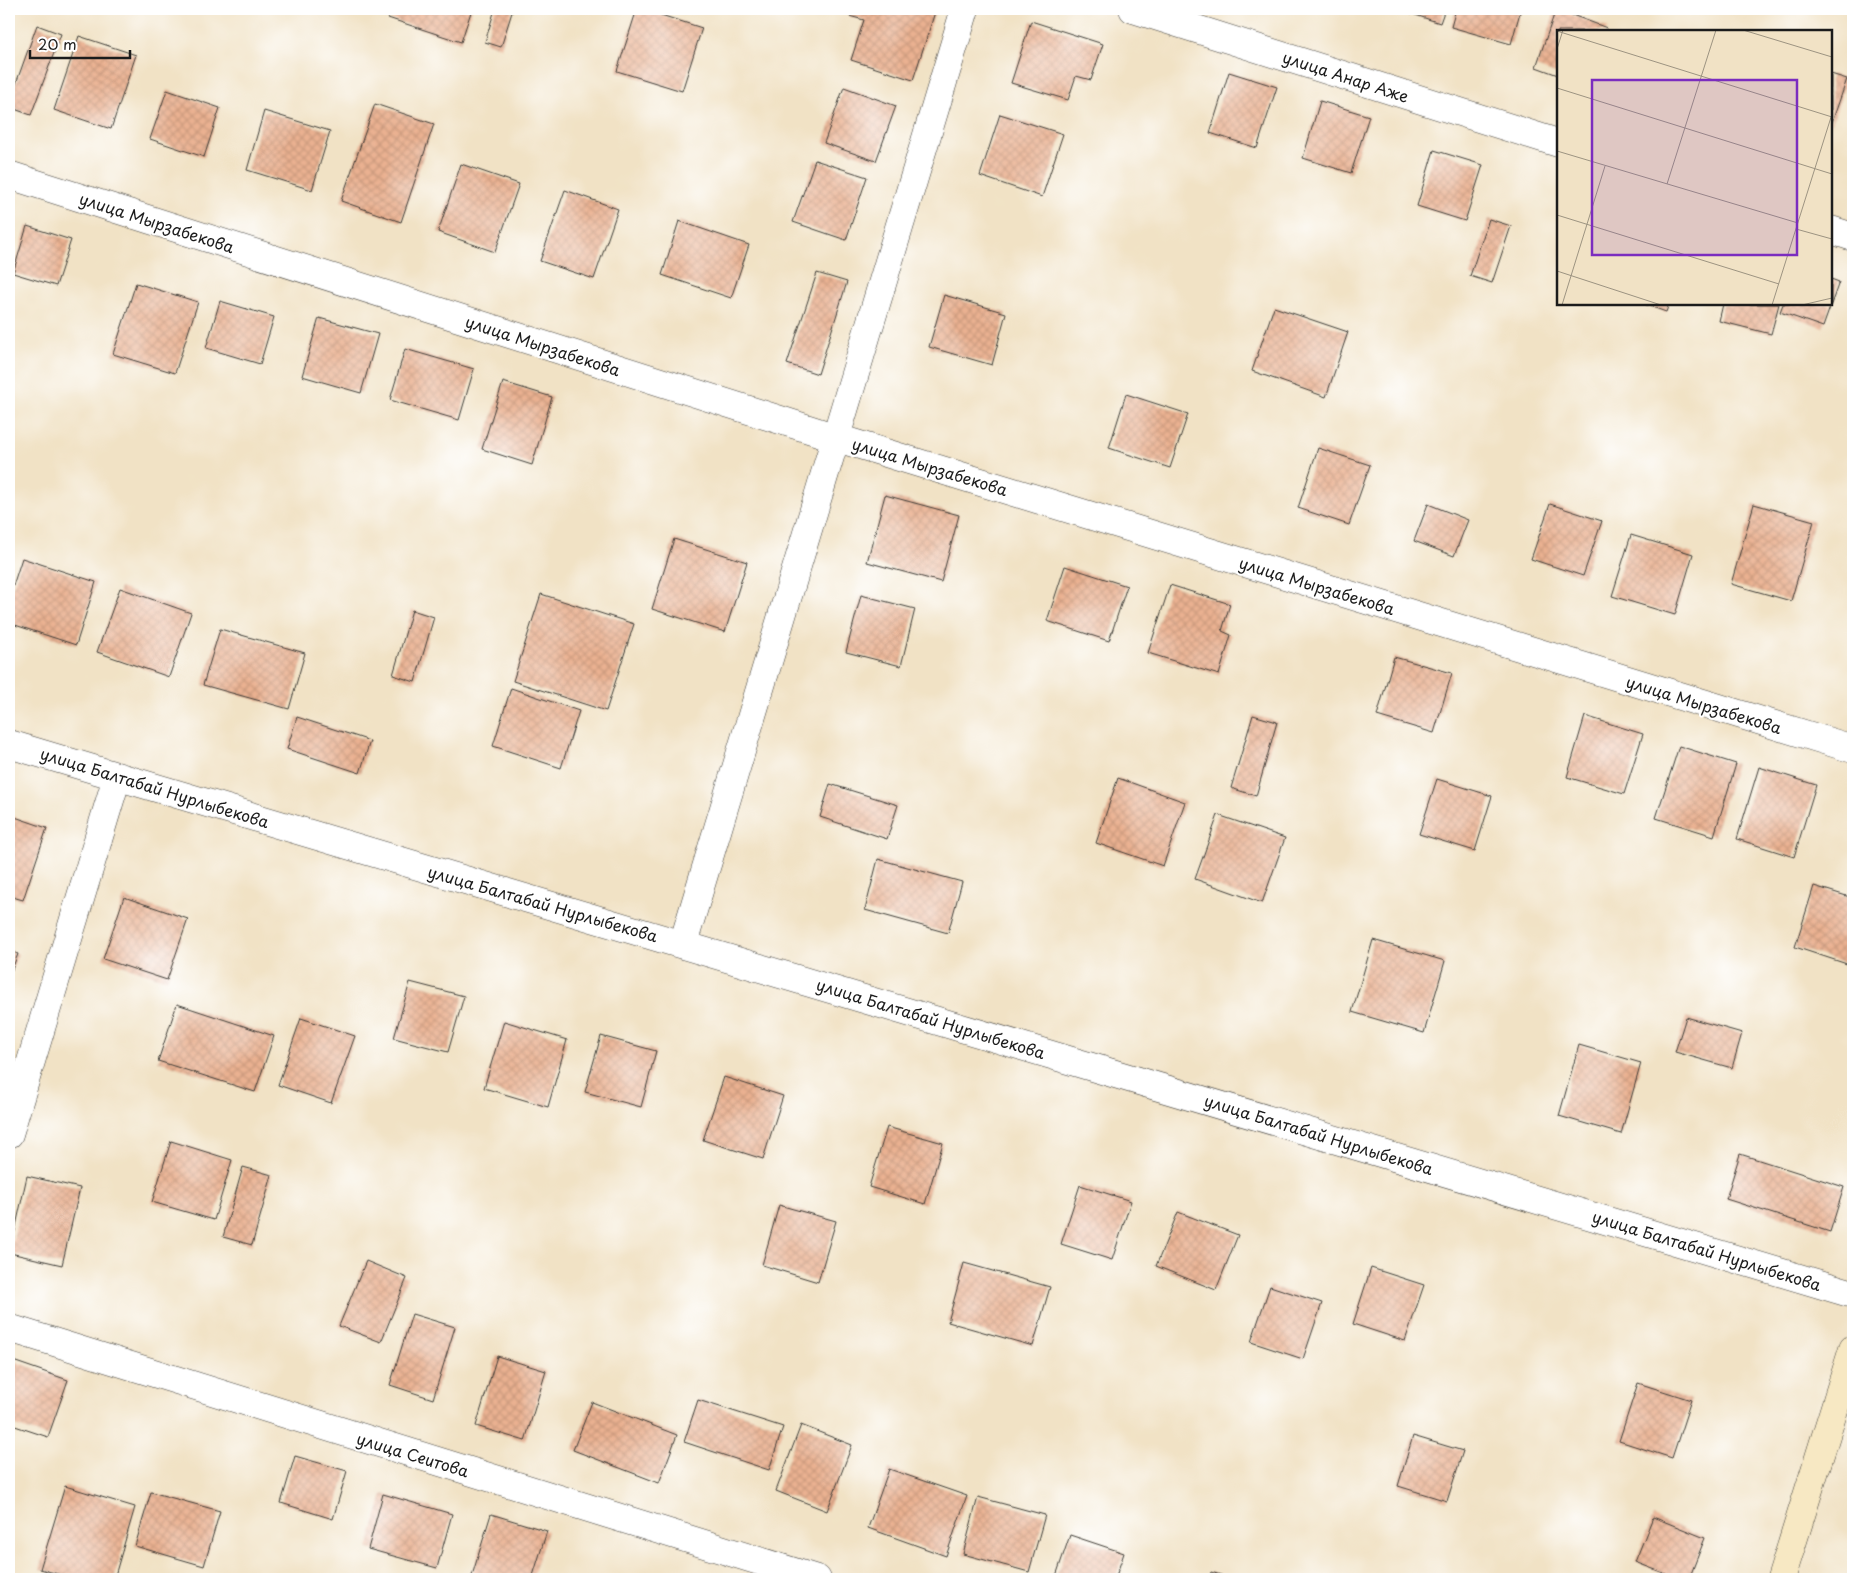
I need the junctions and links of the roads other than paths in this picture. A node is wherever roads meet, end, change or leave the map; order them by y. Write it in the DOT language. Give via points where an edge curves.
graph roads {
  1 [pos="965,9"];
  2 [pos="1133,9"];
  3 [pos="1557,143"];
  4 [pos="9,175"];
  5 [pos="1832,230"];
  6 [pos="1853,237"];
  7 [pos="837,438"];
  8 [pos="9,744"];
  9 [pos="1853,749"];
  10 [pos="117,777"];
  11 [pos="683,944"];
  12 [pos="9,1134"];
  13 [pos="1853,1294"];
  14 [pos="9,1328"];
  15 [pos="1852,1354"];
  16 [pos="817,1579"];
  17 [pos="1781,1579"];
  1 -- 7 [label="street"];
  2 -- 3 [label="street, улица Анар Аже"];
  4 -- 7 [label="street, улица Мырзабекова"];
  5 -- 6 [label="street"];
  7 -- 9 [label="street, улица Мырзабекова"];
  7 -- 11 [label="street"];
  8 -- 10 [label="street, улица Балтабай Нурлыбекова"];
  10 -- 11 [label="street, улица Балтабай Нурлыбекова"];
  10 -- 12 [label="street"];
  11 -- 13 [label="street, улица Балтабай Нурлыбекова"];
  14 -- 16 [label="street, улица Сеитова"];
  15 -- 17 [label="main road"];
}
